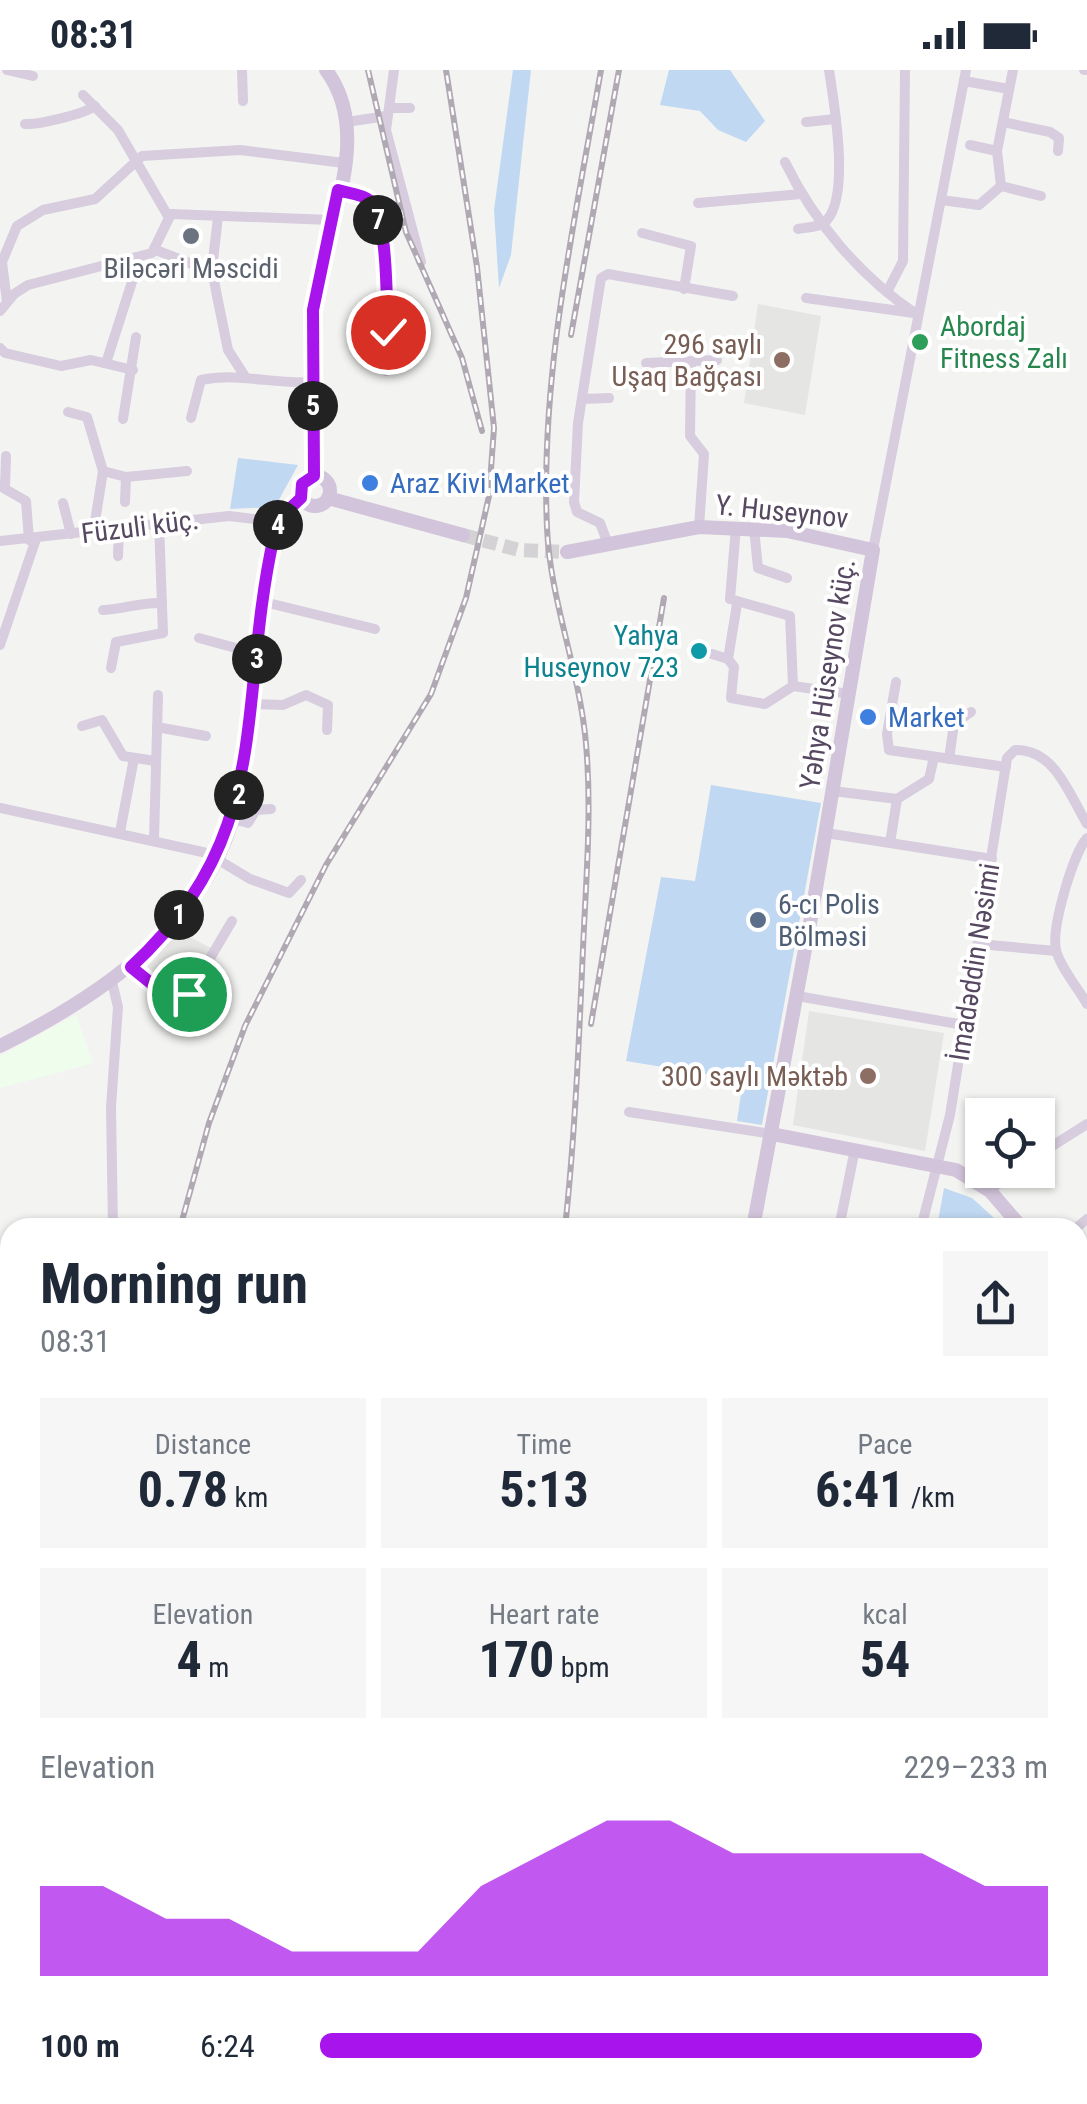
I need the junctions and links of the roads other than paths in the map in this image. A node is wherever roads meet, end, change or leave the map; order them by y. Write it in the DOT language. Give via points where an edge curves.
graph roads {
  1 [pos="7,70"];
  2 [pos="242,70"];
  3 [pos="326,70"];
  4 [pos="394,70"];
  5 [pos="829,70"];
  6 [pos="906,70"];
  7 [pos="1013,70"];
  8 [pos="33,76"];
  9 [pos="965,76"];
  10 [pos="1009,90"];
  11 [pos="83,95"];
  12 [pos="244,101"];
  13 [pos="95,106"];
  14 [pos="410,108"];
  15 [pos="387,112"];
  16 [pos="836,119"];
  17 [pos="347,122"];
  18 [pos="806,122"];
  19 [pos="1003,122"];
  20 [pos="25,124"];
  21 [pos="970,145"];
  22 [pos="997,151"];
  23 [pos="1058,151"];
  24 [pos="136,159"];
  25 [pos="785,162"];
  26 [pos="344,163"];
  27 [pos="1001,186"];
  28 [pos="338,190"];
  29 [pos="802,194"];
  30 [pos="1041,196"];
  31 [pos="940,200"];
  32 [pos="698,203"];
  33 [pos="168,216"];
  34 [pos="218,217"];
  35 [pos="332,220"];
  36 [pos="821,225"];
  37 [pos="798,229"];
  38 [pos="642,232"];
  39 [pos="156,250"];
  40 [pos="138,260"];
  41 [pos="421,262"];
  42 [pos="197,266"];
  43 [pos="684,289"];
  44 [pos="887,292"];
  45 [pos="733,296"];
  46 [pos="806,298"];
  47 [pos="3,306"];
  48 [pos="916,314"];
  49 [pos="136,337"];
  50 [pos="0,348"];
  51 [pos="717,360"];
  52 [pos="646,362"];
  53 [pos="691,362"];
  54 [pos="106,364"];
  55 [pos="133,370"];
  56 [pos="386,371"];
  57 [pos="244,376"];
  58 [pos="313,382"];
  59 [pos="609,398"];
  60 [pos="582,399"];
  61 [pos="68,412"];
  62 [pos="123,418"];
  63 [pos="192,418"];
  64 [pos="6,456"];
  65 [pos="187,471"];
  66 [pos="102,472"];
  67 [pos="314,476"];
  68 [pos="126,477"];
  69 [pos="3,487"];
  70 [pos="301,498"];
  71 [pos="328,498"];
  72 [pos="126,502"];
  73 [pos="63,503"];
  74 [pos="279,522"];
  75 [pos="159,523"];
  76 [pos="119,526"];
  77 [pos="699,527"];
  78 [pos="736,527"];
  79 [pos="94,528"];
  80 [pos="754,528"];
  81 [pos="71,534"];
  82 [pos="464,535"];
  83 [pos="33,540"];
  84 [pos="0,541"];
  85 [pos="608,544"];
  86 [pos="873,550"];
  87 [pos="566,552"];
  88 [pos="118,556"];
  89 [pos="787,578"];
  90 [pos="162,602"];
  91 [pos="264,602"];
  92 [pos="737,604"];
  93 [pos="103,610"];
  94 [pos="375,629"];
  95 [pos="198,638"];
  96 [pos="0,644"];
  97 [pos="258,654"];
  98 [pos="712,654"];
  99 [pos="728,659"];
  100 [pos="111,668"];
  101 [pos="896,682"];
  102 [pos="793,686"];
  103 [pos="849,694"];
  104 [pos="158,696"];
  105 [pos="251,704"];
  106 [pos="971,712"];
  107 [pos="82,726"];
  108 [pos="157,727"];
  109 [pos="327,730"];
  110 [pos="206,736"];
  111 [pos="934,757"];
  112 [pos="134,758"];
  113 [pos="949,759"];
  114 [pos="155,760"];
  115 [pos="1006,763"];
  116 [pos="833,791"];
  117 [pos="897,799"];
  118 [pos="0,808"];
  119 [pos="271,809"];
  120 [pos="233,819"];
  121 [pos="1087,824"];
  122 [pos="120,832"];
  123 [pos="826,833"];
  124 [pos="1087,838"];
  125 [pos="154,839"];
  126 [pos="890,843"];
  127 [pos="218,856"];
  128 [pos="992,859"];
  129 [pos="301,880"];
  130 [pos="232,921"];
  131 [pos="978,944"];
  132 [pos="1056,951"];
  133 [pos="131,967"];
  134 [pos="112,982"];
  135 [pos="797,996"];
  136 [pos="1087,1004"];
  137 [pos="964,1025"];
  138 [pos="0,1046"];
  139 [pos="629,1112"];
  140 [pos="1087,1124"];
  141 [pos="772,1134"];
  142 [pos="1055,1144"];
  143 [pos="856,1149"];
  144 [pos="937,1166"];
  145 [pos="992,1188"];
  146 [pos="990,1190"];
  147 [pos="113,1218"];
  148 [pos="755,1218"];
  149 [pos="840,1218"];
  150 [pos="924,1218"];
  151 [pos="1014,1218"];
  1 -- 8 [label="street"];
  2 -- 12 [label="street"];
  3 -- 17 [label="main road" via="342,96"];
  4 -- 15 [label="street"];
  5 -- 16 [label="street"];
  6 -- 44 [label="street" via="903,261"];
  7 -- 10 [label="street"];
  9 -- 10 [label="street"];
  9 -- 31 [label="street, Yəhya Hüseynov küç."];
  10 -- 19 [label="street"];
  11 -- 13 [label="street"];
  13 -- 20 [label="street" via="82,115"];
  13 -- 24 [label="street"];
  14 -- 15 [label="street"];
  15 -- 17 [label="street"];
  15 -- 41 [label="street"];
  16 -- 18 [label="street"];
  16 -- 36 [label="street" via="834,204"];
  17 -- 26 [label="main road"];
  19 -- 22 [label="street"];
  19 -- 23 [label="street" via="1050,132 1059,138"];
  21 -- 22 [label="street"];
  22 -- 27 [label="street"];
  24 -- 26 [label="street" via="167,151 240,150"];
  24 -- 33 [label="street"];
  24 -- 47 [label="street" via="95,199 43,210 17,226 2,262"];
  25 -- 29 [label="street"];
  26 -- 28 [label="main road"];
  27 -- 30 [label="street"];
  27 -- 31 [label="street" via="979,205"];
  28 -- 35 [label="main road"];
  28 -- 56 [label="street" via="368,199 379,224"];
  29 -- 32 [label="street"];
  29 -- 36 [label="street"];
  31 -- 48 [label="street, Yəhya Hüseynov küç."];
  33 -- 34 [label="street"];
  33 -- 39 [label="street"];
  34 -- 35 [label="street"];
  34 -- 57 [label="street" via="214,282 228,350"];
  35 -- 58 [label="main road" via="313,310"];
  36 -- 37 [label="street"];
  36 -- 44 [label="street"];
  38 -- 43 [label="street" via="691,246"];
  39 -- 40 [label="street"];
  39 -- 42 [label="street"];
  40 -- 47 [label="street" via="28,285"];
  40 -- 54 [label="street"];
  43 -- 45 [label="street"];
  43 -- 60 [label="street" via="601,278"];
  44 -- 48 [label="street"];
  46 -- 48 [label="street"];
  48 -- 86 [label="street, Yəhya Hüseynov küç."];
  49 -- 55 [label="street"];
  50 -- 54 [label="street" via="62,366"];
  51 -- 53 [label="street"];
  52 -- 53 [label="street"];
  53 -- 77 [label="street" via="690,436 704,454"];
  54 -- 55 [label="street"];
  55 -- 62 [label="street"];
  57 -- 58 [label="street"];
  57 -- 63 [label="street" via="200,380"];
  58 -- 67 [label="main road"];
  59 -- 60 [label="street"];
  60 -- 85 [label="street" via="575,508 600,523"];
  61 -- 66 [label="street" via="87,417"];
  64 -- 69 [label="street"];
  65 -- 68 [label="street"];
  66 -- 68 [label="street"];
  66 -- 79 [label="street"];
  67 -- 70 [label="main road" via="302,484"];
  67 -- 71 [label="main road" via="327,482"];
  68 -- 72 [label="street"];
  69 -- 83 [label="street" via="28,504"];
  70 -- 71 [label="main road" via="315,506"];
  70 -- 74 [label="main road"];
  71 -- 82 [label="main road"];
  73 -- 81 [label="street"];
  74 -- 75 [label="street, Füzuli küç." via="229,516"];
  74 -- 91 [label="main road"];
  75 -- 76 [label="street, Füzuli küç."];
  75 -- 90 [label="street"];
  76 -- 79 [label="street, Füzuli küç."];
  76 -- 88 [label="street"];
  77 -- 78 [label="main road, Y. Huseynov"];
  77 -- 85 [label="main road, Y. Huseynov"];
  78 -- 80 [label="main road, Y. Huseynov"];
  78 -- 92 [label="street" via="729,594"];
  79 -- 81 [label="street, Füzuli küç."];
  80 -- 86 [label="main road, Y. Huseynov"];
  80 -- 89 [label="street" via="755,563"];
  81 -- 83 [label="street, Füzuli küç."];
  83 -- 84 [label="street, Füzuli küç."];
  83 -- 96 [label="street"];
  85 -- 87 [label="main road, Y. Huseynov"];
  86 -- 103 [label="main road, Yəhya Hüseynov küç."];
  90 -- 93 [label="street"];
  90 -- 100 [label="street" via="162,633 116,642"];
  91 -- 94 [label="street"];
  91 -- 97 [label="main road"];
  92 -- 99 [label="street"];
  92 -- 102 [label="street" via="790,616"];
  95 -- 97 [label="street"];
  97 -- 105 [label="main road"];
  98 -- 99 [label="street"];
  99 -- 102 [label="street" via="734,667 732,698 764,704"];
  101 -- 111 [label="street" via="886,746"];
  102 -- 103 [label="street"];
  103 -- 116 [label="main road, Yəhya Hüseynov küç."];
  104 -- 108 [label="street"];
  105 -- 109 [label="street" via="283,706 306,695 328,705"];
  105 -- 120 [label="main road"];
  106 -- 113 [label="street" via="954,724"];
  107 -- 112 [label="street" via="102,720 119,752"];
  108 -- 110 [label="street"];
  108 -- 114 [label="street"];
  111 -- 113 [label="street"];
  111 -- 117 [label="street" via="929,780"];
  112 -- 114 [label="street"];
  112 -- 122 [label="street"];
  113 -- 115 [label="street"];
  114 -- 125 [label="street"];
  115 -- 121 [label="street" via="1014,750 1040,753"];
  115 -- 128 [label="street, İmadəddin Nəsimi"];
  116 -- 117 [label="street"];
  116 -- 123 [label="main road, Yəhya Hüseynov küç."];
  117 -- 126 [label="street"];
  118 -- 122 [label="street"];
  119 -- 120 [label="street" via="256,810 248,823"];
  120 -- 127 [label="main road"];
  122 -- 125 [label="street"];
  123 -- 126 [label="street"];
  123 -- 135 [label="main road, Yəhya Hüseynov küç."];
  124 -- 132 [label="street" via="1073,866"];
  125 -- 127 [label="street"];
  126 -- 128 [label="street"];
  127 -- 129 [label="street" via="250,879 290,893"];
  127 -- 133 [label="main road" via="177,917"];
  128 -- 131 [label="street, İmadəddin Nəsimi"];
  130 -- 133 [label="street" via="189,994 152,984"];
  131 -- 132 [label="street"];
  131 -- 137 [label="street, İmadəddin Nəsimi"];
  132 -- 136 [label="street"];
  133 -- 134 [label="main road"];
  134 -- 138 [label="main road"];
  134 -- 147 [label="street" via="118,1007"];
  135 -- 137 [label="street"];
  135 -- 141 [label="main road, Yəhya Hüseynov küç."];
  137 -- 144 [label="street, İmadəddin Nəsimi"];
  139 -- 141 [label="street"];
  140 -- 142 [label="street"];
  141 -- 143 [label="main road"];
  141 -- 148 [label="main road, Yəhya Hüseynov küç."];
  143 -- 144 [label="main road"];
  143 -- 149 [label="street"];
  144 -- 146 [label="main road"];
  144 -- 150 [label="street, İmadəddin Nəsimi"];
  145 -- 146 [label="street"];
  146 -- 151 [label="main road"];
}
